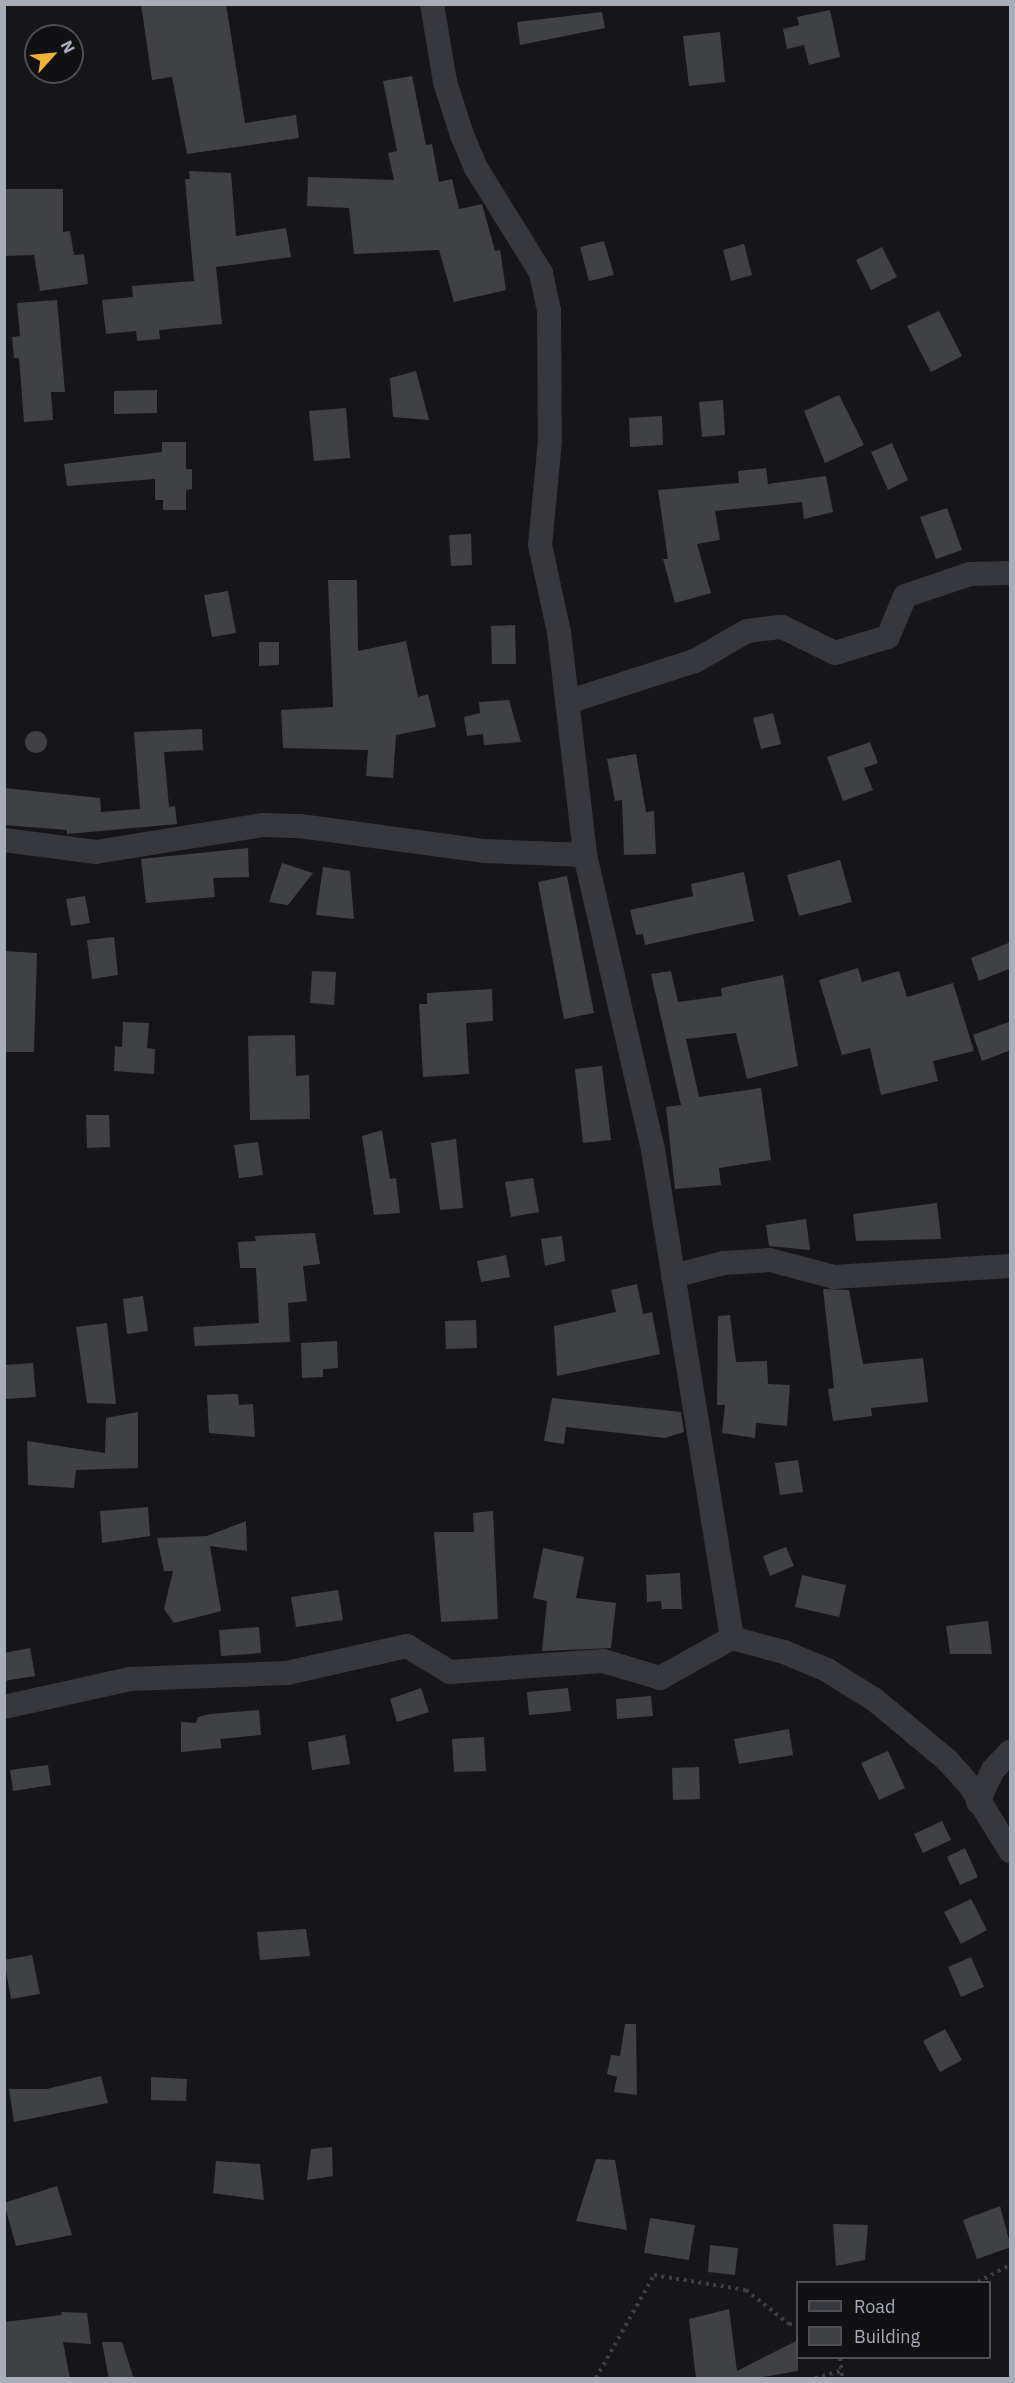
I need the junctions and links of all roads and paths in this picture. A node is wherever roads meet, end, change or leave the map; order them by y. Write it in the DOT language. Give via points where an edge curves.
graph roads {
  1 [pos="432,4"];
  2 [pos="1011,573"];
  3 [pos="567,702"];
  4 [pos="4,840"];
  5 [pos="585,855"];
  6 [pos="1011,1266"];
  7 [pos="673,1276"];
  8 [pos="732,1638"];
  9 [pos="4,1707"];
  10 [pos="1011,1752"];
  11 [pos="978,1802"];
  12 [pos="1011,1851"];
  13 [pos="1011,2265"];
  14 [pos="982,2281"];
  15 [pos="796,2324"];
  16 [pos="840,2359"];
  17 [pos="842,2371"];
  18 [pos="597,2379"];
  19 [pos="815,2379"];
  20 [pos="842,2379"];
  1 -- 3 [label="street" via="445,82 462,135 476,168 541,273 549,310 550,440 540,544 559,632"];
  2 -- 3 [label="street" via="970,574 905,596 888,637 835,653 782,627 747,631 695,661"];
  3 -- 5 [label="street"];
  4 -- 5 [label="street" via="96,852 263,825 300,826 485,851"];
  5 -- 7 [label="street" via="653,1150"];
  6 -- 7 [label="street" via="834,1277 770,1260 724,1263"];
  7 -- 8 [label="street"];
  8 -- 9 [label="street" via="660,1678 603,1661 450,1672 407,1646 287,1673 130,1678"];
  8 -- 11 [label="street" via="795,1656 876,1700 947,1760"];
  10 -- 11 [label="street" via="993,1770"];
  11 -- 12 [label="street"];
  13 -- 14 [label="path"];
  15 -- 18 [label="path" via="789,2324 746,2290 654,2275"];
  16 -- 17 [label="path"];
  17 -- 19 [label="path"];
  17 -- 20 [label="path"];
}
